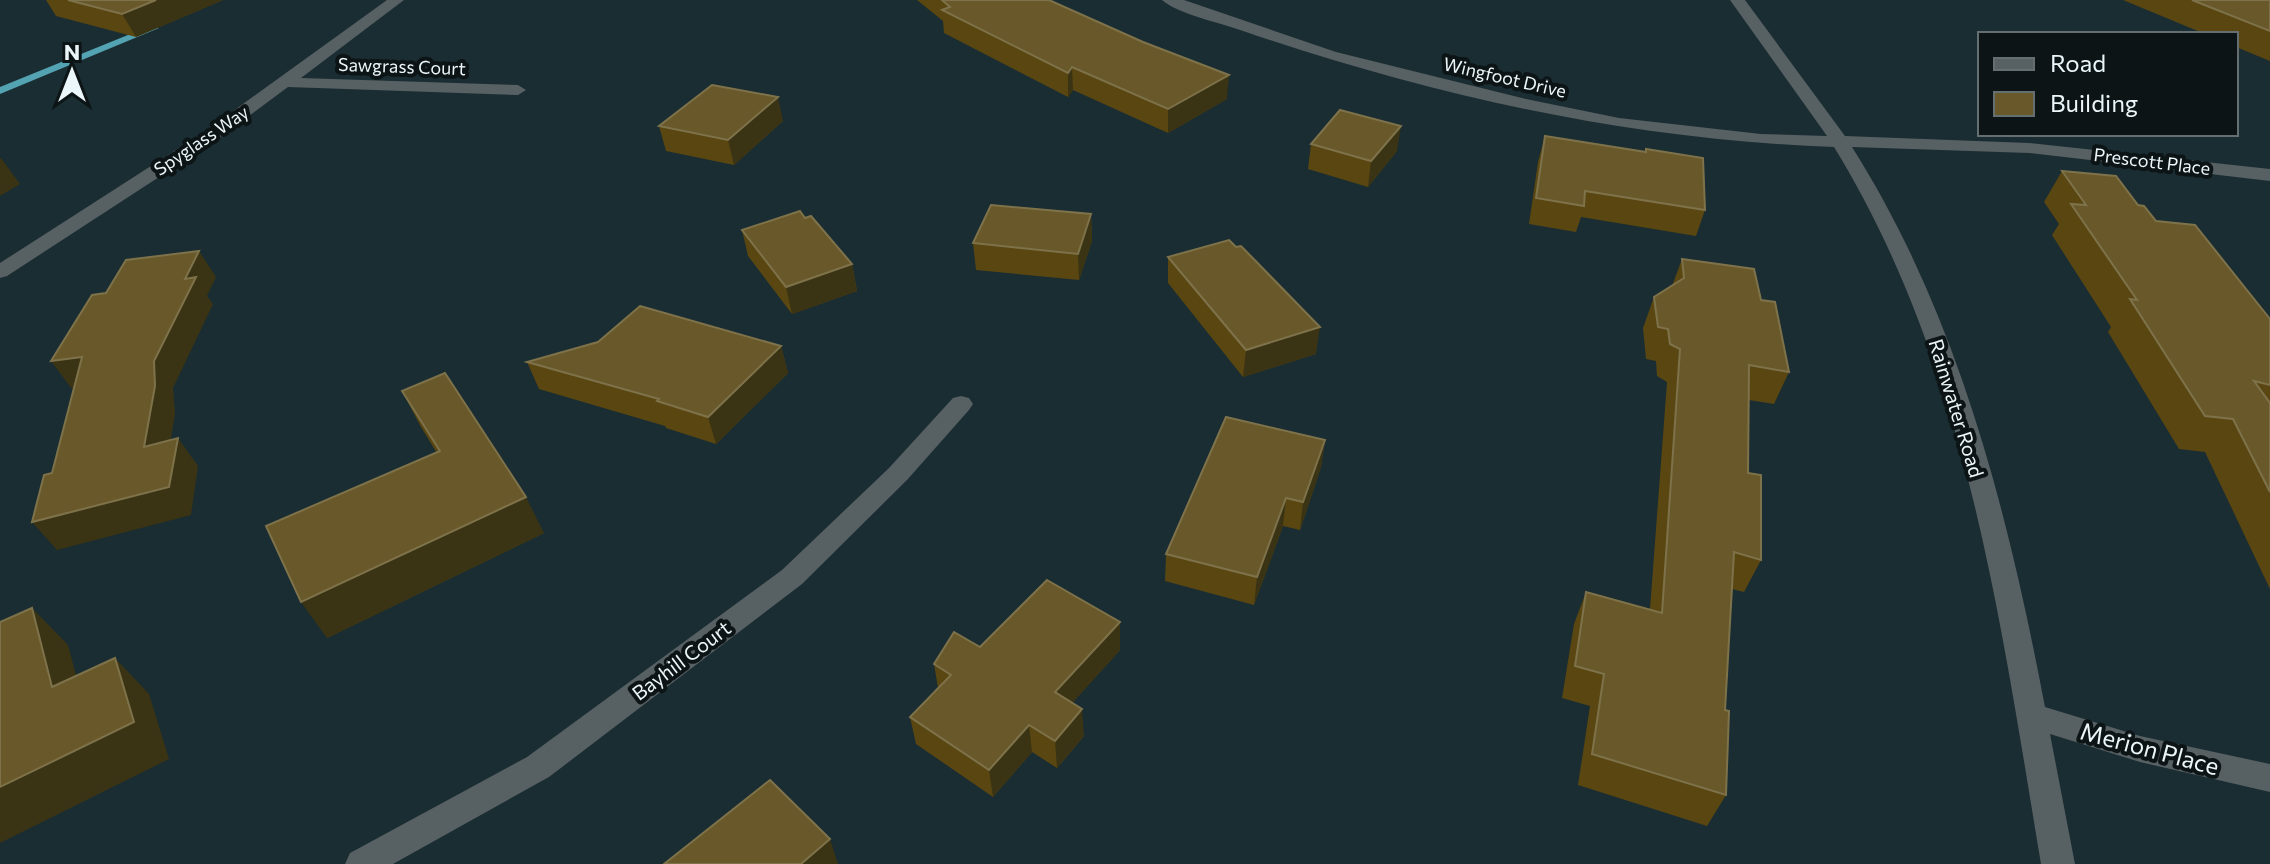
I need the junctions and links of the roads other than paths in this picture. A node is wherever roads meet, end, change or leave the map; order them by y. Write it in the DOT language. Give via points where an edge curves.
graph roads {
  1 [pos="397,0"];
  2 [pos="1169,0"];
  3 [pos="1737,0"];
  4 [pos="284,82"];
  5 [pos="518,90"];
  6 [pos="1841,143"];
  7 [pos="2270,175"];
  8 [pos="0,272"];
  9 [pos="961,404"];
  10 [pos="2030,715"];
  11 [pos="2270,778"];
  12 [pos="362,864"];
  13 [pos="2058,864"];
  1 -- 4 [label="street, Spyglass Way"];
  2 -- 6 [label="street, Wingfoot Drive" via="1330,55 1526,104 1683,131"];
  3 -- 6 [label="street, Rainwater Road"];
  4 -- 5 [label="street, Sawgrass Court"];
  4 -- 8 [label="street, Spyglass Way"];
  6 -- 7 [label="street, Prescott Place" via="2029,148"];
  6 -- 10 [label="street, Rainwater Road" via="1902,259 1962,415 1992,528"];
  9 -- 12 [label="street, Bayhill Court" via="792,577 538,767"];
  10 -- 11 [label="street, Merion Place" via="2140,749"];
  10 -- 13 [label="street, Rainwater Road"];
}
